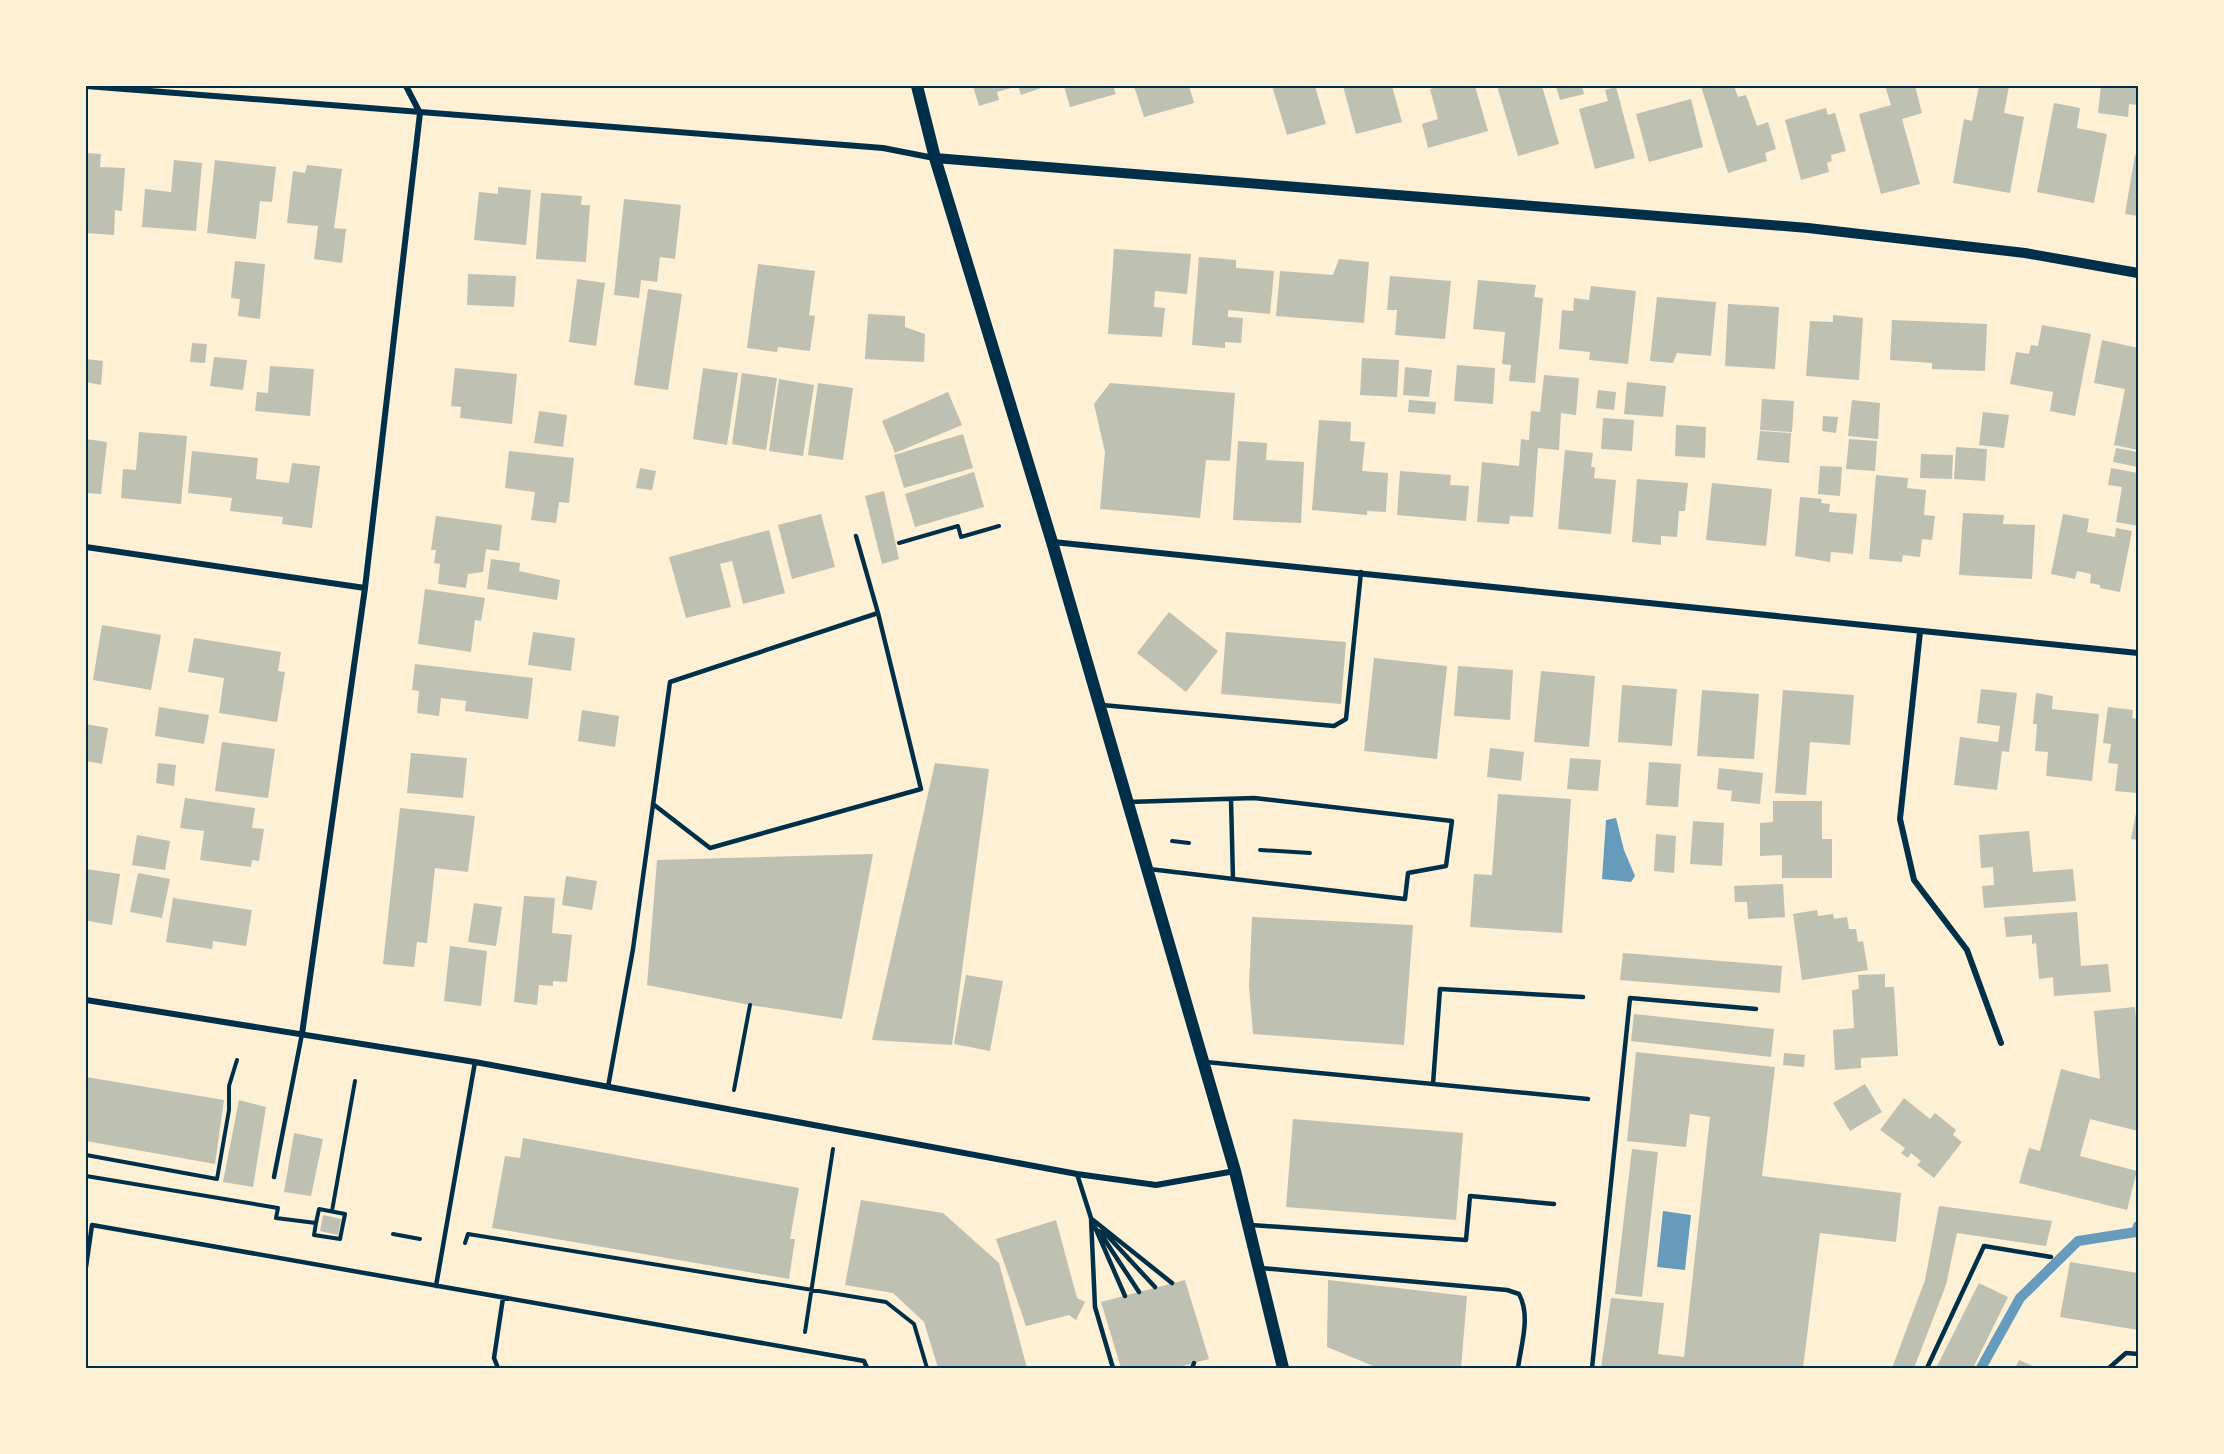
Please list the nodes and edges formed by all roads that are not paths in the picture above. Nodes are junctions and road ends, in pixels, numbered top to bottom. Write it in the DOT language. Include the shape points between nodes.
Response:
graph roads {
  1 [pos="86,86"];
  2 [pos="406,86"];
  3 [pos="917,86"];
  4 [pos="420,112"];
  5 [pos="935,158"];
  6 [pos="2139,273"];
  7 [pos="856,536"];
  8 [pos="1052,542"];
  9 [pos="86,547"];
  10 [pos="1361,571"];
  11 [pos="365,588"];
  12 [pos="878,613"];
  13 [pos="1920,632"];
  14 [pos="2139,653"];
  15 [pos="1100,704"];
  16 [pos="1231,799"];
  17 [pos="1128,802"];
  18 [pos="653,804"];
  19 [pos="1148,869"];
  20 [pos="1233,879"];
  21 [pos="1583,997"];
  22 [pos="86,1000"];
  23 [pos="1756,1009"];
  24 [pos="302,1034"];
  25 [pos="2001,1042"];
  26 [pos="475,1062"];
  27 [pos="1204,1062"];
  28 [pos="1433,1084"];
  29 [pos="608,1086"];
  30 [pos="1588,1099"];
  31 [pos="1235,1171"];
  32 [pos="1077,1174"];
  33 [pos="274,1177"];
  34 [pos="1554,1204"];
  35 [pos="1091,1218"];
  36 [pos="1248,1225"];
  37 [pos="2051,1257"];
  38 [pos="86,1267"];
  39 [pos="1258,1268"];
  40 [pos="1172,1283"];
  41 [pos="436,1286"];
  42 [pos="1155,1287"];
  43 [pos="1139,1292"];
  44 [pos="1125,1296"];
  45 [pos="503,1298"];
  46 [pos="2139,1354"];
  47 [pos="498,1368"];
  48 [pos="867,1368"];
  49 [pos="1113,1368"];
  50 [pos="1283,1368"];
  51 [pos="1518,1368"];
  52 [pos="1592,1368"];
  53 [pos="1927,1368"];
  54 [pos="2109,1368"];
  1 -- 4 [label="street"];
  2 -- 4 [label="street"];
  3 -- 5 [label="main road"];
  4 -- 5 [label="street" via="883,148"];
  4 -- 11 [label="street"];
  5 -- 6 [label="street" via="1808,228 2025,253"];
  5 -- 8 [label="main road"];
  7 -- 12 [label="lane"];
  8 -- 10 [label="street"];
  8 -- 15 [label="main road"];
  9 -- 11 [label="street"];
  10 -- 13 [label="street"];
  10 -- 15 [label="lane" via="1346,719 1334,726"];
  11 -- 24 [label="street"];
  12 -- 18 [label="lane" via="670,682"];
  12 -- 18 [label="lane" via="921,789 710,848"];
  13 -- 14 [label="street"];
  13 -- 25 [label="street" via="1900,819 1914,880 1967,950"];
  15 -- 17 [label="main road"];
  16 -- 17 [label="lane"];
  16 -- 20 [label="lane"];
  16 -- 20 [label="lane" via="1254,798 1452,821 1446,866 1408,873 1405,899"];
  17 -- 19 [label="main road"];
  18 -- 29 [label="lane" via="633,949"];
  19 -- 20 [label="lane"];
  19 -- 27 [label="main road"];
  21 -- 28 [label="lane" via="1440,989"];
  22 -- 24 [label="street"];
  23 -- 52 [label="lane" via="1630,998"];
  24 -- 26 [label="street"];
  24 -- 33 [label="lane"];
  26 -- 29 [label="street"];
  26 -- 41 [label="lane"];
  27 -- 28 [label="lane"];
  27 -- 31 [label="main road"];
  28 -- 30 [label="lane"];
  29 -- 32 [label="street"];
  31 -- 32 [label="street" via="1156,1185"];
  31 -- 36 [label="main road"];
  32 -- 35 [label="lane"];
  34 -- 36 [label="lane" via="1470,1196 1466,1240"];
  35 -- 40 [label="lane"];
  35 -- 42 [label="lane"];
  35 -- 43 [label="lane"];
  35 -- 44 [label="lane"];
  35 -- 49 [label="lane" via="1095,1307"];
  36 -- 39 [label="main road"];
  37 -- 53 [label="lane" via="1984,1246"];
  38 -- 41 [label="lane" via="92,1225"];
  39 -- 50 [label="main road"];
  39 -- 51 [label="lane" via="1519,1294 1525,1318"];
  41 -- 45 [label="lane"];
  45 -- 47 [label="lane" via="494,1358"];
  45 -- 48 [label="lane" via="864,1361"];
  46 -- 54 [label="lane" via="2126,1353"];
}
